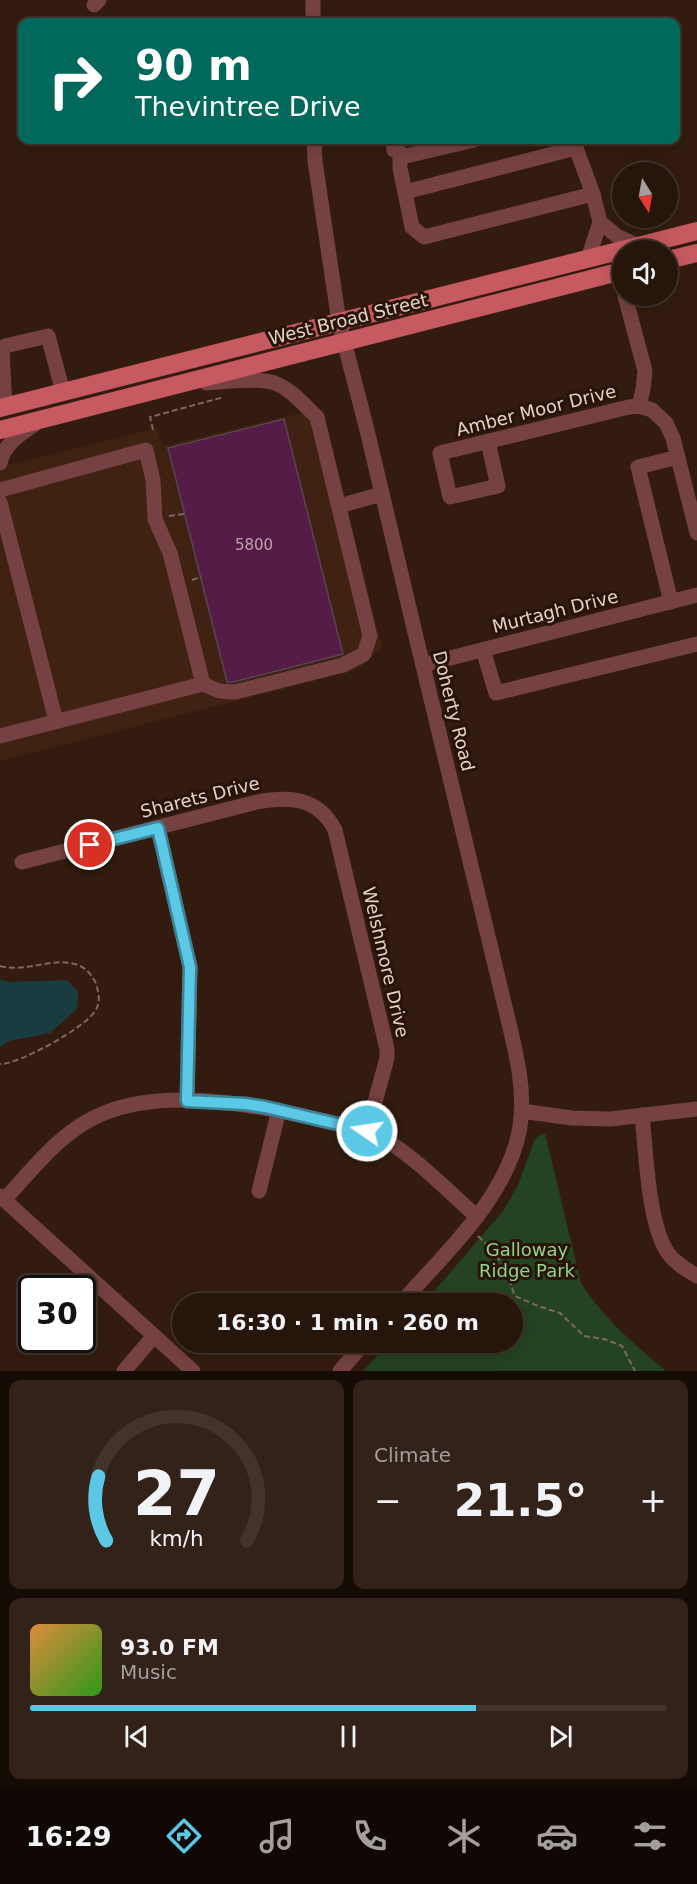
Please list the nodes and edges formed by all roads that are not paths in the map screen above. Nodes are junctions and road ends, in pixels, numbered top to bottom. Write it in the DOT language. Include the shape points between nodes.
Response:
graph roads {
  1 [pos="314,0"];
  2 [pos="314,18"];
  3 [pos="314,144"];
  4 [pos="457,144"];
  5 [pos="575,144"];
  6 [pos="396,146"];
  7 [pos="405,192"];
  8 [pos="593,195"];
  9 [pos="600,222"];
  10 [pos="697,231"];
  11 [pos="626,240"];
  12 [pos="662,240"];
  13 [pos="612,253"];
  14 [pos="697,253"];
  15 [pos="678,258"];
  16 [pos="588,259"];
  17 [pos="612,278"];
  18 [pos="629,306"];
  19 [pos="339,321"];
  20 [pos="343,343"];
  21 [pos="170,387"];
  22 [pos="63,392"];
  23 [pos="639,406"];
  24 [pos="3,407"];
  25 [pos="45,418"];
  26 [pos="0,430"];
  27 [pos="488,442"];
  28 [pos="678,457"];
  29 [pos="0,463"];
  30 [pos="0,490"];
  31 [pos="382,494"];
  32 [pos="0,502"];
  33 [pos="339,506"];
  34 [pos="697,533"];
  35 [pos="697,595"];
  36 [pos="672,602"];
  37 [pos="697,644"];
  38 [pos="483,650"];
  39 [pos="423,665"];
  40 [pos="203,684"];
  41 [pos="56,722"];
  42 [pos="0,736"];
  43 [pos="316,808"];
  44 [pos="158,828"];
  45 [pos="22,862"];
  46 [pos="187,1101"];
  47 [pos="697,1109"];
  48 [pos="279,1110"];
  49 [pos="521,1111"];
  50 [pos="642,1115"];
  51 [pos="367,1131"];
  52 [pos="259,1191"];
  53 [pos="2,1198"];
  54 [pos="472,1222"];
  55 [pos="697,1276"];
  56 [pos="410,1293"];
  57 [pos="154,1336"];
  58 [pos="356,1353"];
  59 [pos="124,1371"];
  60 [pos="193,1371"];
  61 [pos="340,1371"];
  1 -- 2 [label="street"];
  3 -- 19 [label="street, Doherty Road"];
  4 -- 6 [label="street" via="406,156"];
  5 -- 7 [label="street"];
  5 -- 8 [label="street"];
  6 -- 7 [label="street"];
  7 -- 8 [label="street" via="411,227 424,237"];
  8 -- 9 [label="street"];
  9 -- 11 [label="street"];
  9 -- 16 [label="street"];
  10 -- 12 [label="main road, West Broad Street"];
  13 -- 16 [label="main road, West Broad Street"];
  14 -- 15 [label="main road"];
  16 -- 19 [label="main road, West Broad Street"];
  17 -- 20 [label="main road, West Broad Street"];
  18 -- 23 [label="street" via="645,371"];
  19 -- 20 [label="street, Doherty Road"];
  19 -- 22 [label="main road, West Broad Street"];
  20 -- 21 [label="main road, West Broad Street"];
  20 -- 31 [label="street, Doherty Road"];
  21 -- 25 [label="main road, West Broad Street"];
  21 -- 33 [label="street" via="240,380 275,383 291,393 317,417"];
  22 -- 24 [label="main road, West Broad Street"];
  22 -- 24 [label="street" via="48,336 15,343 2,350"];
  23 -- 27 [label="street, Amber Moor Drive"];
  23 -- 28 [label="street, Amber Moor Drive" via="652,410 666,423"];
  25 -- 26 [label="main road, West Broad Street"];
  25 -- 29 [label="street" via="17,435"];
  27 -- 27 [label="street, Amber Moor Drive" via="440,453 450,497 498,486"];
  28 -- 34 [label="street, Amber Moor Drive"];
  28 -- 36 [label="street" via="638,467"];
  30 -- 40 [label="street" via="146,450 153,480 155,519 170,553"];
  31 -- 33 [label="street"];
  31 -- 39 [label="street, Doherty Road"];
  32 -- 41 [label="street"];
  33 -- 40 [label="street" via="370,636 364,654 343,665 236,692 219,691"];
  35 -- 36 [label="street, Murtagh Drive"];
  36 -- 38 [label="street, Murtagh Drive"];
  37 -- 38 [label="street" via="496,693"];
  38 -- 39 [label="street, Murtagh Drive"];
  39 -- 49 [label="street, Doherty Road" via="518,1065"];
  40 -- 41 [label="street"];
  41 -- 42 [label="street"];
  43 -- 44 [label="street, Sharets Drive" via="299,800 273,799"];
  43 -- 51 [label="street, Welshmore Drive" via="335,830 387,1049"];
  44 -- 45 [label="street, Sharets Drive"];
  44 -- 46 [label="street" via="190,967"];
  46 -- 48 [label="street"];
  46 -- 53 [label="street" via="132,1105 102,1114 50,1149"];
  47 -- 50 [label="street"];
  48 -- 51 [label="street"];
  48 -- 52 [label="street"];
  49 -- 50 [label="street" via="572,1118"];
  49 -- 54 [label="street, Doherty Road" via="520,1128 507,1168 490,1200"];
  50 -- 55 [label="street" via="653,1216 659,1235 668,1253"];
  51 -- 54 [label="street" via="396,1147"];
  53 -- 57 [label="street"];
  54 -- 56 [label="street, Doherty Road"];
  57 -- 59 [label="street"];
  57 -- 60 [label="street"];
  58 -- 61 [label="street"];
}
